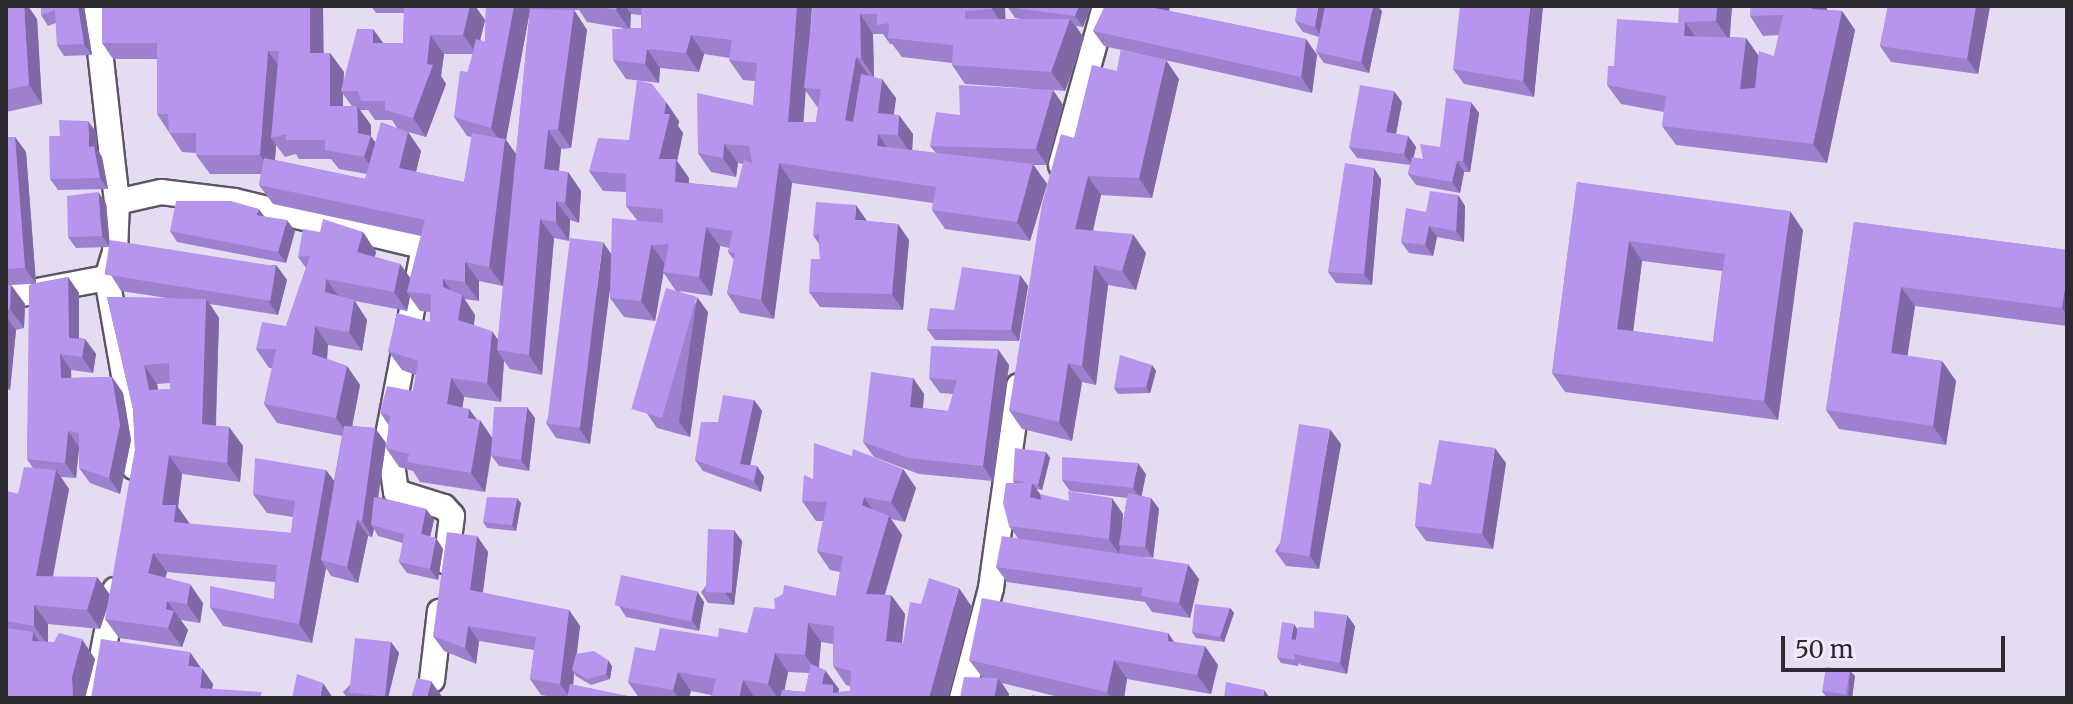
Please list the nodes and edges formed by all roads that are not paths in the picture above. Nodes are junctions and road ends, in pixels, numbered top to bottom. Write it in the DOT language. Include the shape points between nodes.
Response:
graph roads {
  1 [pos="95,6"];
  2 [pos="1105,6"];
  3 [pos="1055,185"];
  4 [pos="117,202"];
  5 [pos="107,278"];
  6 [pos="6,297"];
  7 [pos="1024,357"];
  8 [pos="131,498"];
  9 [pos="119,572"];
  10 [pos="432,680"];
  11 [pos="94,698"];
  12 [pos="962,698"];
  1 -- 4 [label="street"];
  2 -- 3 [label="street"];
  4 -- 5 [label="street" via="115,252"];
  4 -- 10 [label="street" via="161,192 234,201 417,245 423,252 388,435 396,492 444,507 452,516"];
  5 -- 6 [label="street"];
  5 -- 8 [label="street" via="136,444"];
  7 -- 12 [label="street" via="991,588"];
  9 -- 11 [label="street"];
}
